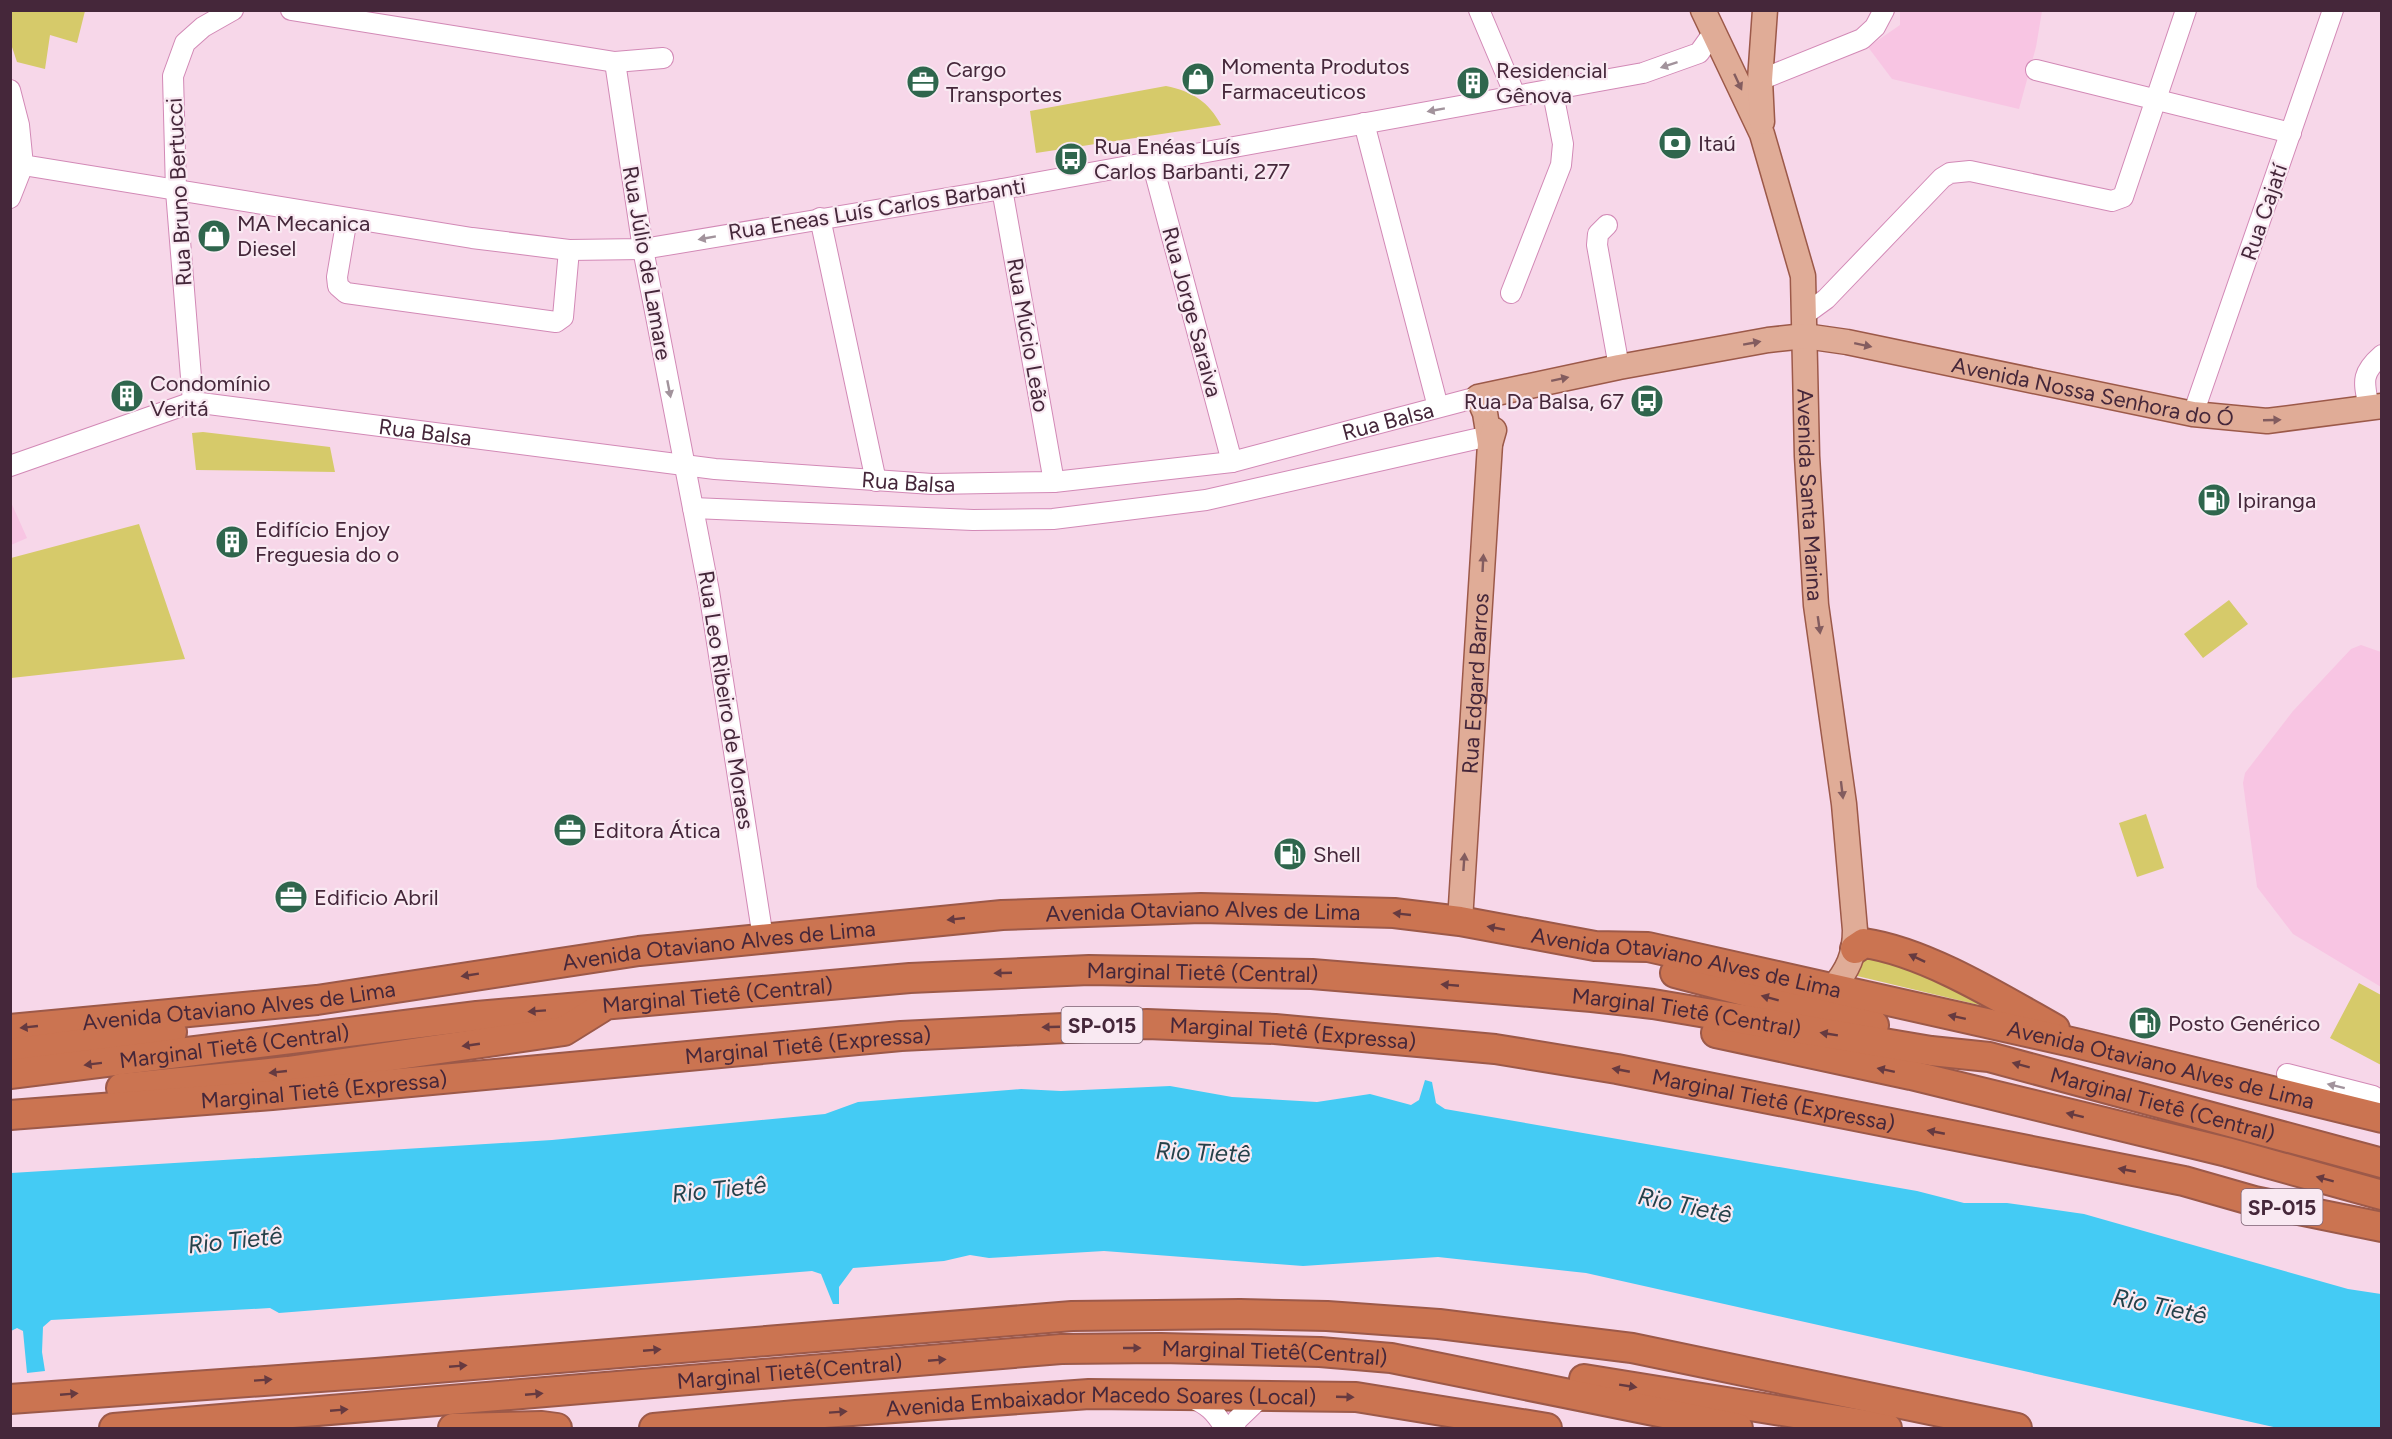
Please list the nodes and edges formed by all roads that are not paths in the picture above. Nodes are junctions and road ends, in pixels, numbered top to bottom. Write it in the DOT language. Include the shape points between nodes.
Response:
graph roads {
  1 [pos="233,10"];
  2 [pos="291,10"];
  3 [pos="1479,10"];
  4 [pos="1703,10"];
  5 [pos="1765,10"];
  6 [pos="1884,10"];
  7 [pos="2186,10"];
  8 [pos="2333,10"];
  9 [pos="1714,32"];
  10 [pos="663,58"];
  11 [pos="615,62"];
  12 [pos="2036,70"];
  13 [pos="1760,80"];
  14 [pos="1552,88"];
  15 [pos="10,90"];
  16 [pos="1515,95"];
  17 [pos="2157,100"];
  18 [pos="1364,123"];
  19 [pos="2291,133"];
  20 [pos="1762,134"];
  21 [pos="1152,162"];
  22 [pos="17,163"];
  23 [pos="1002,189"];
  24 [pos="176,191"];
  25 [pos="10,198"];
  26 [pos="347,218"];
  27 [pos="820,218"];
  28 [pos="1607,225"];
  29 [pos="643,249"];
  30 [pos="569,250"];
  31 [pos="1511,293"];
  32 [pos="1805,326"];
  33 [pos="2382,355"];
  34 [pos="1618,367"];
  35 [pos="1503,391"];
  36 [pos="1478,397"];
  37 [pos="193,402"];
  38 [pos="1438,407"];
  39 [pos="2375,407"];
  40 [pos="2193,414"];
  41 [pos="1490,440"];
  42 [pos="1232,462"];
  43 [pos="684,464"];
  44 [pos="10,466"];
  45 [pos="876,481"];
  46 [pos="1054,482"];
  47 [pos="693,508"];
  48 [pos="1461,921"];
  49 [pos="763,938"];
  50 [pos="1595,946"];
  51 [pos="1855,949"];
  52 [pos="1508,989"];
  53 [pos="1832,989"];
  54 [pos="317,1000"];
  55 [pos="606,1006"];
  56 [pos="10,1029"];
  57 [pos="2080,1044"];
  58 [pos="10,1053"];
  59 [pos="1989,1057"];
  60 [pos="10,1074"];
  61 [pos="2287,1074"];
  62 [pos="2382,1103"];
  63 [pos="14,1115"];
  64 [pos="2382,1118"];
  65 [pos="2382,1163"];
  66 [pos="2184,1181"];
  67 [pos="2382,1195"];
  68 [pos="2382,1211"];
  69 [pos="2382,1227"];
  70 [pos="1467,1374"];
  71 [pos="1181,1394"];
  72 [pos="1264,1394"];
  73 [pos="10,1399"];
  74 [pos="208,1421"];
  75 [pos="797,1422"];
  76 [pos="114,1428"];
  77 [pos="238,1428"];
  78 [pos="453,1428"];
  79 [pos="557,1428"];
  80 [pos="654,1428"];
  81 [pos="1225,1428"];
  82 [pos="1234,1428"];
  83 [pos="1547,1428"];
  84 [pos="1738,1428"];
  85 [pos="1887,1428"];
  86 [pos="2017,1428"];
  1 -- 24 [label="street, Rua Bruno Bertucci" via="203,27 185,43 178,58 173,76"];
  2 -- 11 [label="street"];
  3 -- 16 [label="street"];
  4 -- 9 [label="main road, Avenida Santa Marina"];
  5 -- 13 [label="main road"];
  6 -- 13 [label="street" via="1875,27 1862,39"];
  7 -- 17 [label="street"];
  8 -- 19 [label="street, Rua Cajatí"];
  9 -- 14 [label="street, Rua Eneas Luís Carlos Barbanti, one-way" via="1699,53 1674,63 1643,73"];
  9 -- 20 [label="main road, Avenida Santa Marina, one-way"];
  10 -- 11 [label="street"];
  11 -- 29 [label="street, Rua Júlio de Lamare"];
  12 -- 17 [label="street"];
  13 -- 20 [label="main road"];
  14 -- 16 [label="street, Rua Eneas Luís Carlos Barbanti"];
  14 -- 31 [label="street" via="1563,144 1561,165"];
  15 -- 22 [label="street" via="19,125"];
  16 -- 18 [label="street, Rua Eneas Luís Carlos Barbanti, one-way"];
  17 -- 19 [label="street"];
  17 -- 32 [label="street" via="2128,191 2119,200 1970,171 1950,173 1826,299"];
  18 -- 21 [label="street, Rua Eneas Luís Carlos Barbanti"];
  18 -- 38 [label="street"];
  19 -- 40 [label="street, Rua Cajatí"];
  20 -- 32 [label="main road, Avenida Santa Marina" via="1803,276"];
  21 -- 23 [label="street, Rua Eneas Luís Carlos Barbanti"];
  21 -- 42 [label="street, Rua Jorge Saraiva"];
  22 -- 24 [label="street, Rua Eneas Luís Carlos Barbanti"];
  22 -- 25 [label="street"];
  23 -- 27 [label="street, Rua Eneas Luís Carlos Barbanti"];
  23 -- 46 [label="street, Rua Múcio Leão"];
  24 -- 26 [label="street, Rua Eneas Luís Carlos Barbanti"];
  24 -- 37 [label="street, Rua Bruno Bertucci"];
  26 -- 30 [label="street, Rua Eneas Luís Carlos Barbanti"];
  26 -- 30 [label="street" via="337,277 338,286 346,293 556,322 563,317"];
  27 -- 29 [label="street, Rua Eneas Luís Carlos Barbanti, one-way"];
  27 -- 45 [label="street"];
  28 -- 34 [label="street" via="1598,234 1597,245"];
  29 -- 30 [label="street, Rua Eneas Luís Carlos Barbanti"];
  29 -- 43 [label="street, Rua Júlio de Lamare, one-way"];
  34 -- 32 [label="main road, Rua Balsa, one-way"];
  32 -- 40 [label="main road, Avenida Nossa Senhora do Ó, one-way" via="1847,342"];
  32 -- 51 [label="main road, Avenida Santa Marina, one-way" via="1807,456 1816,605 1844,804"];
  33 -- 39 [label="street" via="2371,364 2364,378"];
  35 -- 34 [label="main road, Rua Balsa, one-way"];
  35 -- 36 [label="main road, Rua Balsa"];
  35 -- 41 [label="main road, Rua Edgard Barros"];
  36 -- 38 [label="street, Rua Balsa"];
  36 -- 41 [label="main road, Rua Edgard Barros"];
  37 -- 43 [label="street, Rua Balsa"];
  37 -- 44 [label="street, Rua Balsa"];
  38 -- 42 [label="street, Rua Balsa"];
  40 -- 39 [label="main road, Avenida Nossa Senhora do Ó, one-way" via="2267,421"];
  41 -- 47 [label="street, Rua Balsa" via="1206,500 1053,519 973,520"];
  48 -- 41 [label="main road, Rua Edgard Barros, one-way"];
  42 -- 46 [label="street, Rua Balsa"];
  43 -- 45 [label="street, Rua Balsa"];
  43 -- 47 [label="street, Rua Leo Ribeiro de Moraes"];
  45 -- 46 [label="street, Rua Balsa"];
  47 -- 49 [label="street, Rua Leo Ribeiro de Moraes" via="738,765"];
  48 -- 49 [label="highway, Avenida Otaviano Alves de Lima, one-way" via="1394,913 1201,908 1002,915"];
  50 -- 48 [label="highway, Avenida Otaviano Alves de Lima, one-way"];
  49 -- 54 [label="highway, Avenida Otaviano Alves de Lima, one-way" via="570,959"];
  50 -- 53 [label="highway, Avenida Otaviano Alves de Lima" via="1648,947"];
  59 -- 50 [label="highway, one-way" via="1642,964"];
  51 -- 53 [label="main road, Avenida Santa Marina" via="1849,967"];
  57 -- 51 [label="highway, one-way" via="1992,994 1901,951 1864,943"];
  52 -- 55 [label="highway, Marginal Tietê (Central), one-way" via="1312,974 1089,970 910,978"];
  59 -- 52 [label="highway, Marginal Tietê (Central), one-way" via="1931,1051 1653,1004"];
  67 -- 52 [label="highway, one-way" via="2227,1152 1911,1075"];
  57 -- 53 [label="highway, Avenida Otaviano Alves de Lima, one-way"];
  54 -- 56 [label="highway, Avenida Otaviano Alves de Lima, one-way"];
  54 -- 58 [label="highway" via="256,1021"];
  55 -- 60 [label="highway, Marginal Tietê (Central), one-way" via="477,1016"];
  55 -- 63 [label="highway, one-way" via="564,1031 288,1071 55,1094"];
  57 -- 64 [label="highway, Avenida Otaviano Alves de Lima"];
  65 -- 59 [label="highway, Marginal Tietê (Central), one-way"];
  62 -- 61 [label="street, one-way" via="2373,1096"];
  66 -- 63 [label="highway, Marginal Tietê (Expressa) / SP-015, one-way" via="1617,1069 1495,1049 1275,1029 1147,1024 901,1035 272,1095"];
  66 -- 68 [label="highway, SP-015" via="2281,1192"];
  66 -- 69 [label="highway, Marginal Tietê (Expressa) / SP-015" via="2254,1201"];
  74 -- 70 [label="highway, Marginal Tietê(Central), one-way" via="1061,1349 1320,1352 1391,1358"];
  70 -- 84 [label="highway"];
  70 -- 85 [label="highway, one-way" via="1506,1367"];
  71 -- 72 [label="highway, Avenida Embaixador Macedo Soares (Local)"];
  75 -- 71 [label="highway, Avenida Embaixador Macedo Soares (Local), one-way" via="1089,1394"];
  71 -- 81 [label="street" via="1203,1402"];
  72 -- 82 [label="street" via="1237,1420"];
  72 -- 83 [label="highway, Avenida Embaixador Macedo Soares (Local), one-way" via="1356,1397"];
  73 -- 86 [label="highway, one-way" via="1072,1316 1240,1314 1439,1324 1632,1348"];
  74 -- 76 [label="highway, Marginal Tietê(Central)"];
  74 -- 77 [label="highway"];
  75 -- 80 [label="highway, Avenida Embaixador Macedo Soares (Local)"];
  78 -- 79 [label="highway"];
}
